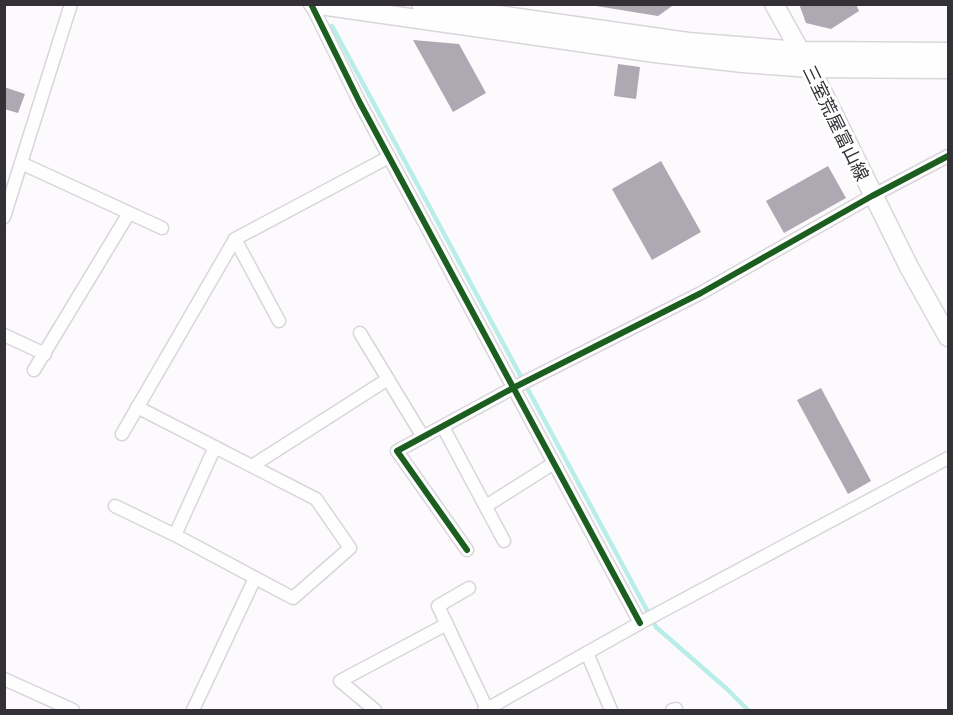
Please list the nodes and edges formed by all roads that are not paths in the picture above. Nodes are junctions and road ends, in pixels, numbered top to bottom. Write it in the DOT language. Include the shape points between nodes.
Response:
graph roads {
  1 [pos="71,4"];
  2 [pos="312,4"];
  3 [pos="421,4"];
  4 [pos="774,4"];
  5 [pos="800,51"];
  6 [pos="948,52"];
  7 [pos="810,68"];
  8 [pos="948,69"];
  9 [pos="948,156"];
  10 [pos="389,157"];
  11 [pos="21,163"];
  12 [pos="8,192"];
  13 [pos="872,196"];
  14 [pos="129,213"];
  15 [pos="4,217"];
  16 [pos="162,228"];
  17 [pos="235,239"];
  18 [pos="279,321"];
  19 [pos="360,333"];
  20 [pos="4,335"];
  21 [pos="948,337"];
  22 [pos="45,354"];
  23 [pos="34,370"];
  24 [pos="388,379"];
  25 [pos="513,388"];
  26 [pos="137,407"];
  27 [pos="443,427"];
  28 [pos="122,434"];
  29 [pos="423,437"];
  30 [pos="215,447"];
  31 [pos="948,458"];
  32 [pos="554,463"];
  33 [pos="252,466"];
  34 [pos="116,506"];
  35 [pos="486,506"];
  36 [pos="176,535"];
  37 [pos="504,541"];
  38 [pos="467,550"];
  39 [pos="255,578"];
  40 [pos="469,588"];
  41 [pos="640,623"];
  42 [pos="447,624"];
  43 [pos="587,653"];
  44 [pos="4,679"];
  45 [pos="486,710"];
  46 [pos="73,711"];
  47 [pos="192,711"];
  48 [pos="375,711"];
  49 [pos="611,711"];
  1 -- 11 [label="street"];
  2 -- 7 [label="street" via="655,53"];
  2 -- 10 [label="street"];
  3 -- 5 [label="street" via="688,42"];
  4 -- 5 [label="street, 三室荒屋富山線"];
  5 -- 6 [label="street"];
  5 -- 7 [label="street, 三室荒屋富山線"];
  7 -- 8 [label="street"];
  7 -- 13 [label="street, 三室荒屋富山線"];
  9 -- 13 [label="street"];
  10 -- 17 [label="street"];
  10 -- 25 [label="street"];
  11 -- 12 [label="street"];
  11 -- 14 [label="street"];
  12 -- 15 [label="street"];
  13 -- 21 [label="street, 三室荒屋富山線"];
  13 -- 25 [label="street" via="701,293"];
  14 -- 16 [label="street"];
  14 -- 22 [label="street"];
  17 -- 18 [label="street"];
  17 -- 26 [label="street"];
  19 -- 24 [label="street"];
  20 -- 22 [label="street"];
  22 -- 23 [label="street"];
  24 -- 29 [label="street"];
  24 -- 33 [label="street"];
  25 -- 27 [label="street"];
  25 -- 32 [label="street"];
  26 -- 28 [label="street"];
  26 -- 30 [label="street"];
  27 -- 29 [label="street"];
  27 -- 35 [label="street"];
  29 -- 38 [label="street" via="397,451"];
  30 -- 33 [label="street"];
  30 -- 36 [label="street"];
  31 -- 41 [label="street"];
  32 -- 35 [label="street"];
  32 -- 41 [label="street"];
  33 -- 39 [label="street" via="316,499 350,548 293,598"];
  34 -- 36 [label="street"];
  35 -- 37 [label="street"];
  36 -- 39 [label="street"];
  39 -- 47 [label="street"];
  40 -- 42 [label="street" via="438,606"];
  41 -- 43 [label="street"];
  42 -- 45 [label="street"];
  42 -- 48 [label="street" via="339,681"];
  43 -- 45 [label="street"];
  43 -- 49 [label="street"];
  44 -- 46 [label="street"];
}
